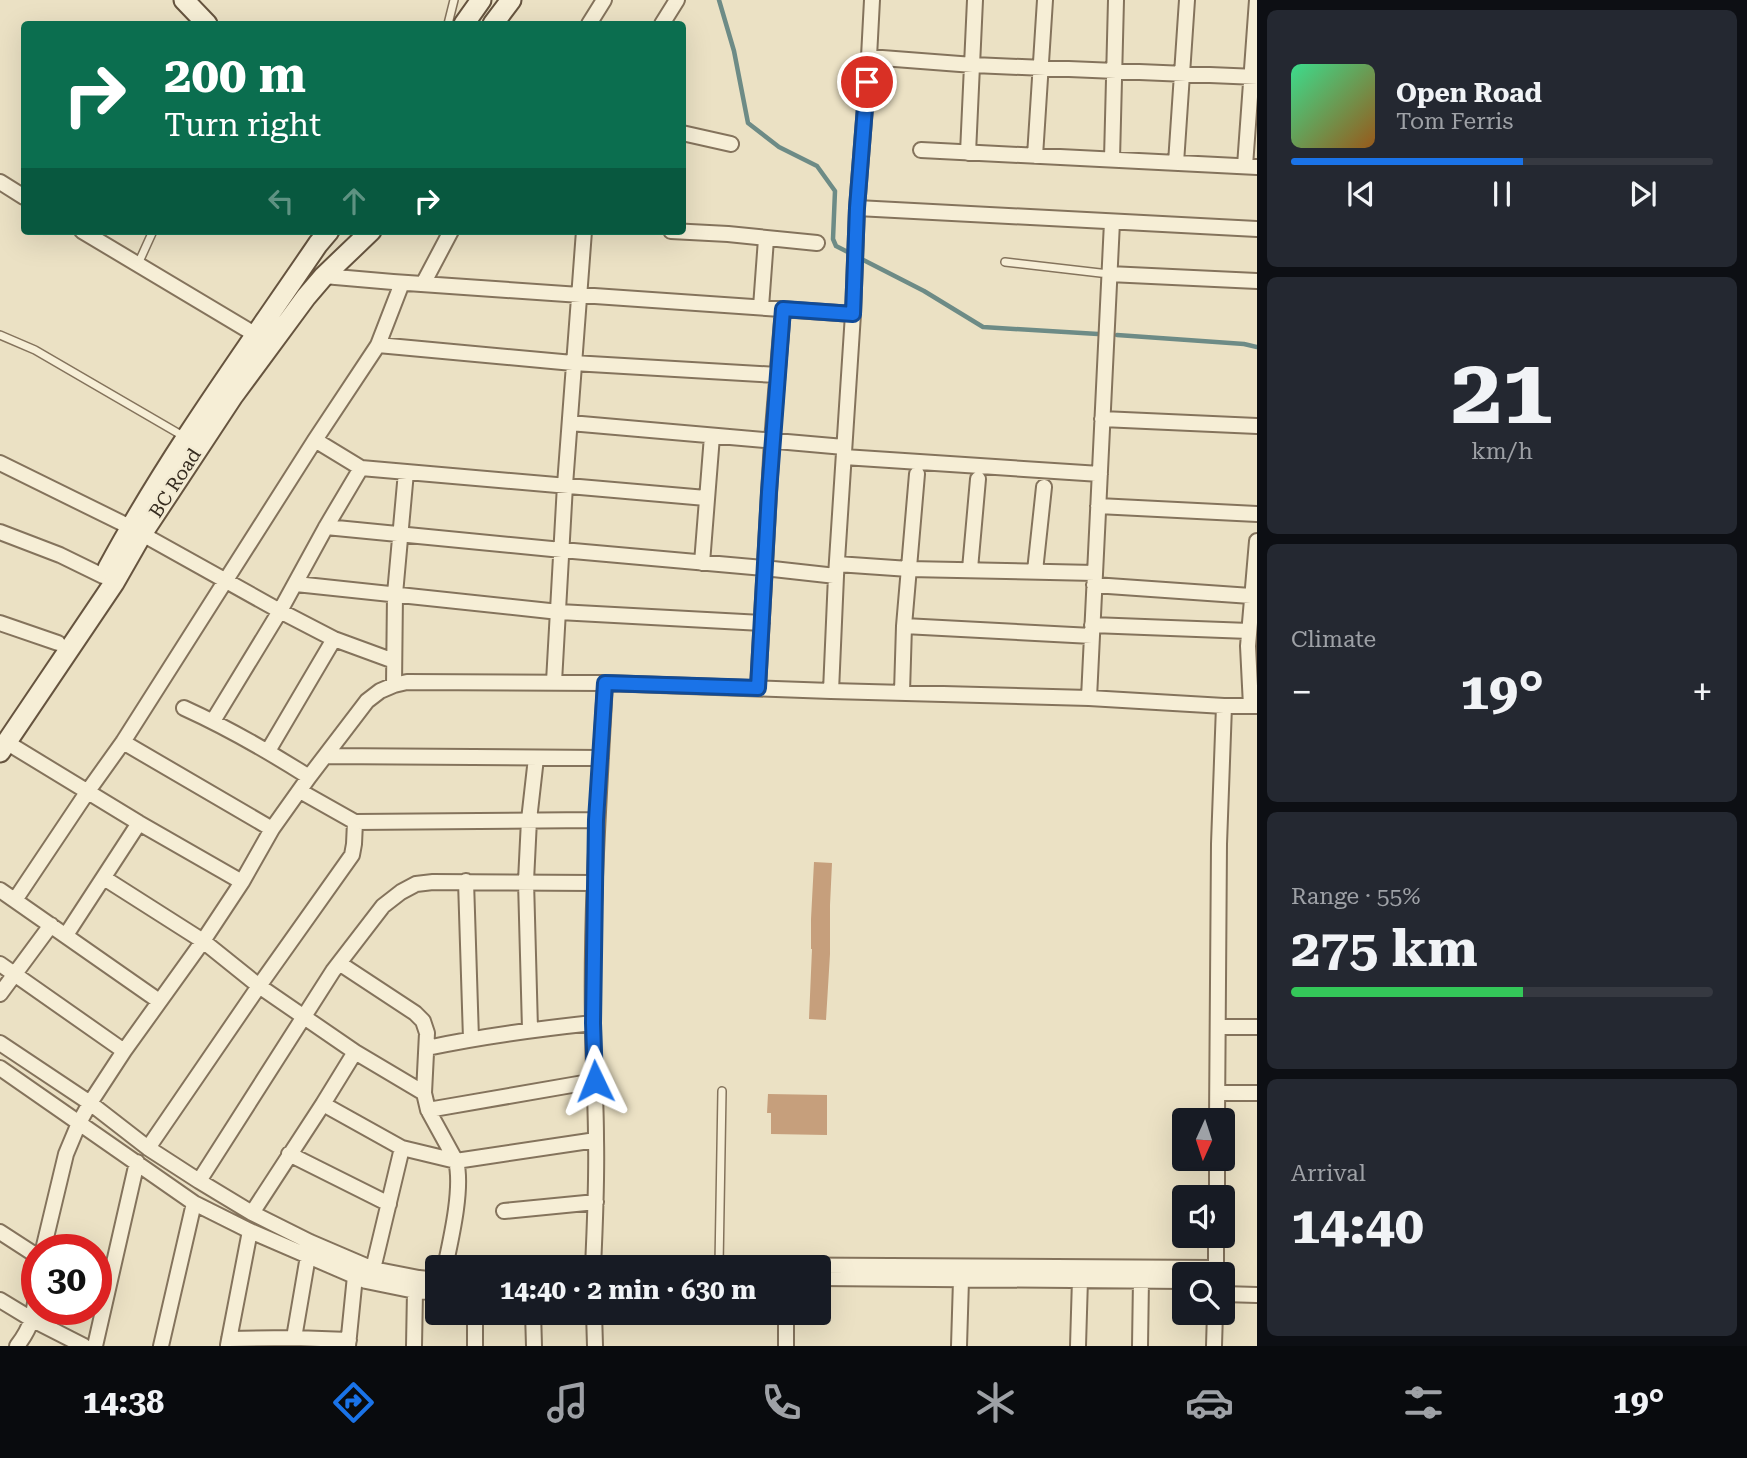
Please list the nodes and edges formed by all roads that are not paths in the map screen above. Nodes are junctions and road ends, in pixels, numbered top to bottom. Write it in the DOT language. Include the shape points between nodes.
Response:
graph roads {
  1 [pos="184,0"];
  2 [pos="454,0"];
  3 [pos="481,0"];
  4 [pos="511,0"];
  5 [pos="604,0"];
  6 [pos="677,0"];
  7 [pos="872,0"];
  8 [pos="975,0"];
  9 [pos="1045,0"];
  10 [pos="1116,0"];
  11 [pos="1187,0"];
  12 [pos="1257,0"];
  13 [pos="204,21"];
  14 [pos="449,21"];
  15 [pos="466,21"];
  16 [pos="495,21"];
  17 [pos="591,21"];
  18 [pos="664,21"];
  19 [pos="869,57"];
  20 [pos="973,65"];
  21 [pos="1042,67"];
  22 [pos="1114,71"];
  23 [pos="1183,74"];
  24 [pos="1254,77"];
  25 [pos="686,134"];
  26 [pos="731,144"];
  27 [pos="921,150"];
  28 [pos="968,153"];
  29 [pos="1035,156"];
  30 [pos="1112,159"];
  31 [pos="1176,163"];
  32 [pos="1251,167"];
  33 [pos="0,182"];
  34 [pos="21,192"];
  35 [pos="857,208"];
  36 [pos="1112,222"];
  37 [pos="1257,229"];
  38 [pos="686,232"];
  39 [pos="89,235"];
  40 [pos="151,235"];
  41 [pos="325,235"];
  42 [pos="367,235"];
  43 [pos="449,235"];
  44 [pos="584,235"];
  45 [pos="766,239"];
  46 [pos="817,243"];
  47 [pos="1005,262"];
  48 [pos="138,264"];
  49 [pos="1110,274"];
  50 [pos="324,276"];
  51 [pos="1257,281"];
  52 [pos="402,283"];
  53 [pos="423,284"];
  54 [pos="579,295"];
  55 [pos="761,307"];
  56 [pos="783,309"];
  57 [pos="853,314"];
  58 [pos="0,335"];
  59 [pos="256,335"];
  60 [pos="378,345"];
  61 [pos="573,363"];
  62 [pos="777,375"];
  63 [pos="1102,419"];
  64 [pos="570,423"];
  65 [pos="1257,426"];
  66 [pos="712,436"];
  67 [pos="187,438"];
  68 [pos="315,440"];
  69 [pos="772,442"];
  70 [pos="844,452"];
  71 [pos="0,463"];
  72 [pos="361,468"];
  73 [pos="406,472"];
  74 [pos="917,474"];
  75 [pos="1100,474"];
  76 [pos="978,479"];
  77 [pos="565,485"];
  78 [pos="1044,487"];
  79 [pos="706,498"];
  80 [pos="1098,506"];
  81 [pos="1257,513"];
  82 [pos="326,527"];
  83 [pos="136,530"];
  84 [pos="0,532"];
  85 [pos="401,534"];
  86 [pos="1257,541"];
  87 [pos="562,550"];
  88 [pos="702,563"];
  89 [pos="1256,563"];
  90 [pos="764,568"];
  91 [pos="909,569"];
  92 [pos="970,569"];
  93 [pos="837,570"];
  94 [pos="1035,571"];
  95 [pos="103,576"];
  96 [pos="1094,579"];
  97 [pos="225,582"];
  98 [pos="296,584"];
  99 [pos="395,594"];
  100 [pos="1251,596"];
  101 [pos="280,611"];
  102 [pos="559,612"];
  103 [pos="0,623"];
  104 [pos="762,623"];
  105 [pos="904,626"];
  106 [pos="1092,630"];
  107 [pos="1249,631"];
  108 [pos="334,639"];
  109 [pos="58,643"];
  110 [pos="1253,646"];
  111 [pos="394,661"];
  112 [pos="554,682"];
  113 [pos="605,683"];
  114 [pos="394,685"];
  115 [pos="758,688"];
  116 [pos="831,691"];
  117 [pos="902,692"];
  118 [pos="1088,698"];
  119 [pos="1224,706"];
  120 [pos="1254,706"];
  121 [pos="184,708"];
  122 [pos="213,721"];
  123 [pos="2,741"];
  124 [pos="124,741"];
  125 [pos="268,751"];
  126 [pos="325,756"];
  127 [pos="536,758"];
  128 [pos="601,758"];
  129 [pos="309,777"];
  130 [pos="88,791"];
  131 [pos="300,791"];
  132 [pos="529,820"];
  133 [pos="596,820"];
  134 [pos="139,822"];
  135 [pos="355,822"];
  136 [pos="272,830"];
  137 [pos="104,878"];
  138 [pos="466,881"];
  139 [pos="526,881"];
  140 [pos="242,882"];
  141 [pos="595,883"];
  142 [pos="0,890"];
  143 [pos="15,900"];
  144 [pos="51,925"];
  145 [pos="66,936"];
  146 [pos="202,941"];
  147 [pos="339,963"];
  148 [pos="0,964"];
  149 [pos="15,975"];
  150 [pos="259,986"];
  151 [pos="0,994"];
  152 [pos="159,1002"];
  153 [pos="304,1018"];
  154 [pos="593,1023"];
  155 [pos="1219,1027"];
  156 [pos="1257,1027"];
  157 [pos="530,1030"];
  158 [pos="471,1039"];
  159 [pos="0,1043"];
  160 [pos="427,1048"];
  161 [pos="124,1051"];
  162 [pos="355,1052"];
  163 [pos="0,1068"];
  164 [pos="595,1081"];
  165 [pos="722,1091"];
  166 [pos="424,1093"];
  167 [pos="1218,1093"];
  168 [pos="1257,1093"];
  169 [pos="90,1103"];
  170 [pos="323,1104"];
  171 [pos="1217,1108"];
  172 [pos="428,1110"];
  173 [pos="79,1124"];
  174 [pos="596,1140"];
  175 [pos="148,1148"];
  176 [pos="402,1148"];
  177 [pos="289,1154"];
  178 [pos="456,1161"];
  179 [pos="136,1162"];
  180 [pos="199,1181"];
  181 [pos="596,1202"];
  182 [pos="194,1203"];
  183 [pos="389,1204"];
  184 [pos="504,1211"];
  185 [pos="252,1213"];
  186 [pos="250,1231"];
  187 [pos="0,1232"];
  188 [pos="47,1234"];
  189 [pos="21,1246"];
  190 [pos="447,1255"];
  191 [pos="594,1255"];
  192 [pos="719,1255"];
  193 [pos="308,1256"];
  194 [pos="831,1266"];
  195 [pos="373,1269"];
  196 [pos="1172,1270"];
  197 [pos="355,1276"];
  198 [pos="831,1278"];
  199 [pos="425,1279"];
  200 [pos="1080,1279"];
  201 [pos="1141,1279"];
  202 [pos="961,1280"];
  203 [pos="1172,1280"];
  204 [pos="415,1291"];
  205 [pos="425,1291"];
  206 [pos="1235,1294"];
  207 [pos="1257,1295"];
  208 [pos="0,1300"];
  209 [pos="21,1313"];
  210 [pos="31,1325"];
  211 [pos="43,1325"];
  212 [pos="475,1325"];
  213 [pos="534,1325"];
  214 [pos="594,1325"];
  215 [pos="786,1325"];
  216 [pos="1215,1325"];
  217 [pos="294,1338"];
  218 [pos="228,1342"];
  219 [pos="349,1343"];
  220 [pos="17,1346"];
  221 [pos="84,1346"];
  222 [pos="95,1346"];
  223 [pos="161,1346"];
  224 [pos="414,1346"];
  225 [pos="475,1346"];
  226 [pos="534,1346"];
  227 [pos="595,1346"];
  228 [pos="786,1346"];
  229 [pos="959,1346"];
  230 [pos="1078,1346"];
  231 [pos="1140,1346"];
  232 [pos="1214,1346"];
  1 -- 13 [label="street"];
  2 -- 14 [label="lane"];
  3 -- 15 [label="street"];
  4 -- 16 [label="street"];
  5 -- 17 [label="street"];
  6 -- 18 [label="street"];
  7 -- 19 [label="street"];
  8 -- 20 [label="street"];
  9 -- 21 [label="street"];
  10 -- 22 [label="street"];
  11 -- 23 [label="street"];
  12 -- 24 [label="street"];
  19 -- 20 [label="street"];
  19 -- 35 [label="street"];
  20 -- 21 [label="street"];
  20 -- 28 [label="street"];
  21 -- 22 [label="street"];
  21 -- 29 [label="street"];
  22 -- 23 [label="street"];
  22 -- 30 [label="street"];
  23 -- 24 [label="street"];
  23 -- 31 [label="street"];
  24 -- 32 [label="street"];
  25 -- 26 [label="street"];
  27 -- 28 [label="street"];
  28 -- 29 [label="street"];
  29 -- 30 [label="street"];
  30 -- 31 [label="street"];
  31 -- 32 [label="street"];
  33 -- 34 [label="street"];
  35 -- 36 [label="street"];
  35 -- 57 [label="street"];
  36 -- 37 [label="street"];
  36 -- 49 [label="street"];
  38 -- 45 [label="street"];
  39 -- 48 [label="street"];
  40 -- 48 [label="lane"];
  41 -- 59 [label="street"];
  42 -- 50 [label="street, BC Road"];
  43 -- 53 [label="street"];
  44 -- 54 [label="street"];
  45 -- 46 [label="street"];
  45 -- 55 [label="street"];
  47 -- 49 [label="lane"];
  48 -- 59 [label="street"];
  49 -- 51 [label="street"];
  49 -- 63 [label="street"];
  50 -- 52 [label="street"];
  50 -- 83 [label="street, BC Road"];
  52 -- 53 [label="street"];
  52 -- 60 [label="street"];
  53 -- 54 [label="street"];
  54 -- 55 [label="street"];
  54 -- 61 [label="street"];
  55 -- 56 [label="street"];
  56 -- 57 [label="street"];
  56 -- 62 [label="street"];
  57 -- 70 [label="street"];
  58 -- 67 [label="lane"];
  59 -- 67 [label="street"];
  60 -- 61 [label="street"];
  60 -- 68 [label="street"];
  61 -- 62 [label="street"];
  61 -- 64 [label="street"];
  62 -- 69 [label="street"];
  63 -- 65 [label="street"];
  63 -- 75 [label="street"];
  64 -- 66 [label="street"];
  64 -- 77 [label="street"];
  66 -- 69 [label="street"];
  66 -- 79 [label="street"];
  67 -- 83 [label="street"];
  68 -- 72 [label="street"];
  68 -- 97 [label="street"];
  69 -- 70 [label="street"];
  69 -- 90 [label="street"];
  70 -- 75 [label="street"];
  70 -- 93 [label="street"];
  71 -- 83 [label="street"];
  72 -- 73 [label="street"];
  72 -- 82 [label="street"];
  73 -- 77 [label="street"];
  73 -- 85 [label="street"];
  74 -- 91 [label="street"];
  75 -- 80 [label="street"];
  76 -- 92 [label="street"];
  77 -- 79 [label="street"];
  77 -- 87 [label="street"];
  78 -- 94 [label="street"];
  79 -- 88 [label="street"];
  80 -- 81 [label="street"];
  80 -- 96 [label="street"];
  82 -- 85 [label="street"];
  82 -- 98 [label="street"];
  83 -- 95 [label="street"];
  83 -- 97 [label="street"];
  83 -- 123 [label="street, BC Road" via="114,583"];
  84 -- 95 [label="street"];
  85 -- 87 [label="street"];
  85 -- 99 [label="street"];
  86 -- 89 [label="street"];
  87 -- 88 [label="street"];
  87 -- 102 [label="street"];
  88 -- 90 [label="street"];
  89 -- 100 [label="street"];
  90 -- 93 [label="street"];
  90 -- 104 [label="street"];
  91 -- 92 [label="street"];
  91 -- 93 [label="street"];
  91 -- 105 [label="street"];
  92 -- 94 [label="street"];
  93 -- 116 [label="street"];
  94 -- 96 [label="street"];
  95 -- 109 [label="street"];
  96 -- 100 [label="street"];
  96 -- 106 [label="street"];
  97 -- 101 [label="street"];
  97 -- 124 [label="street"];
  98 -- 99 [label="street"];
  98 -- 101 [label="street"];
  99 -- 102 [label="street"];
  99 -- 111 [label="street"];
  100 -- 107 [label="street"];
  101 -- 108 [label="street"];
  101 -- 122 [label="street"];
  102 -- 104 [label="street"];
  102 -- 112 [label="street"];
  103 -- 109 [label="street"];
  104 -- 115 [label="street"];
  105 -- 106 [label="street"];
  105 -- 117 [label="street"];
  106 -- 107 [label="street"];
  106 -- 118 [label="street"];
  107 -- 110 [label="street"];
  108 -- 111 [label="street"];
  108 -- 125 [label="street"];
  109 -- 123 [label="street"];
  110 -- 120 [label="street"];
  111 -- 114 [label="street"];
  112 -- 113 [label="street"];
  112 -- 114 [label="street"];
  113 -- 115 [label="street"];
  113 -- 128 [label="street"];
  114 -- 126 [label="street" via="367,701"];
  115 -- 116 [label="street"];
  116 -- 117 [label="street"];
  117 -- 118 [label="street"];
  118 -- 119 [label="street"];
  119 -- 120 [label="street"];
  119 -- 155 [label="street"];
  121 -- 122 [label="street"];
  122 -- 125 [label="street"];
  123 -- 130 [label="street"];
  124 -- 130 [label="street"];
  124 -- 136 [label="street"];
  125 -- 129 [label="street"];
  126 -- 127 [label="street"];
  126 -- 129 [label="street"];
  127 -- 128 [label="street"];
  127 -- 132 [label="street"];
  128 -- 133 [label="street"];
  129 -- 131 [label="street"];
  130 -- 134 [label="street"];
  130 -- 143 [label="street"];
  131 -- 135 [label="street"];
  131 -- 136 [label="street"];
  132 -- 133 [label="street"];
  132 -- 135 [label="street"];
  132 -- 139 [label="street"];
  133 -- 141 [label="street"];
  134 -- 137 [label="street"];
  134 -- 140 [label="street"];
  135 -- 150 [label="street" via="352,855"];
  136 -- 140 [label="street"];
  137 -- 145 [label="street"];
  137 -- 146 [label="street"];
  138 -- 139 [label="street"];
  138 -- 147 [label="street" via="415,884 401,892 383,906"];
  138 -- 158 [label="street"];
  139 -- 141 [label="street"];
  139 -- 157 [label="street"];
  140 -- 146 [label="street"];
  141 -- 154 [label="street"];
  142 -- 143 [label="street"];
  143 -- 144 [label="street"];
  144 -- 145 [label="street"];
  144 -- 149 [label="street"];
  145 -- 152 [label="street"];
  146 -- 150 [label="street"];
  146 -- 152 [label="street"];
  147 -- 153 [label="street"];
  147 -- 160 [label="street" via="415,1013 428,1033"];
  148 -- 149 [label="street"];
  149 -- 151 [label="street"];
  149 -- 161 [label="street"];
  150 -- 153 [label="street"];
  150 -- 175 [label="street"];
  152 -- 161 [label="street"];
  153 -- 162 [label="street"];
  153 -- 180 [label="street"];
  154 -- 157 [label="street"];
  154 -- 164 [label="street"];
  155 -- 156 [label="street"];
  155 -- 167 [label="street"];
  157 -- 158 [label="street"];
  158 -- 160 [label="street"];
  159 -- 169 [label="street"];
  160 -- 166 [label="street"];
  161 -- 169 [label="street"];
  162 -- 166 [label="street"];
  162 -- 170 [label="street"];
  163 -- 173 [label="street"];
  164 -- 172 [label="street"];
  164 -- 174 [label="street"];
  165 -- 192 [label="lane"];
  166 -- 172 [label="street"];
  167 -- 168 [label="street"];
  167 -- 171 [label="street"];
  169 -- 173 [label="street"];
  169 -- 175 [label="street"];
  170 -- 176 [label="street"];
  170 -- 177 [label="street"];
  172 -- 178 [label="street"];
  173 -- 179 [label="street"];
  173 -- 188 [label="street" via="66,1154"];
  174 -- 178 [label="street"];
  174 -- 181 [label="street"];
  175 -- 180 [label="street"];
  176 -- 178 [label="street"];
  176 -- 183 [label="street"];
  177 -- 183 [label="street"];
  177 -- 185 [label="street"];
  178 -- 190 [label="street" via="458,1183"];
  179 -- 182 [label="street"];
  179 -- 222 [label="street"];
  180 -- 185 [label="street"];
  181 -- 184 [label="street"];
  181 -- 191 [label="street"];
  182 -- 186 [label="street"];
  182 -- 223 [label="street"];
  183 -- 195 [label="street"];
  185 -- 195 [label="street"];
  186 -- 193 [label="street"];
  186 -- 218 [label="street"];
  187 -- 189 [label="street"];
  193 -- 197 [label="street"];
  193 -- 217 [label="street"];
  194 -- 196 [label="street"];
  195 -- 199 [label="street"];
  197 -- 204 [label="street"];
  197 -- 219 [label="street"];
  198 -- 202 [label="street"];
  200 -- 201 [label="street"];
  200 -- 202 [label="street"];
  200 -- 230 [label="street"];
  201 -- 203 [label="street"];
  201 -- 231 [label="street"];
  202 -- 229 [label="street"];
  204 -- 205 [label="street"];
  204 -- 224 [label="street"];
  206 -- 207 [label="street"];
  208 -- 209 [label="street"];
  210 -- 220 [label="street"];
  211 -- 221 [label="street"];
  212 -- 225 [label="street"];
  213 -- 226 [label="street"];
  214 -- 227 [label="street"];
  215 -- 228 [label="street"];
  216 -- 232 [label="street"];
  217 -- 218 [label="street"];
  217 -- 219 [label="street"];
}
